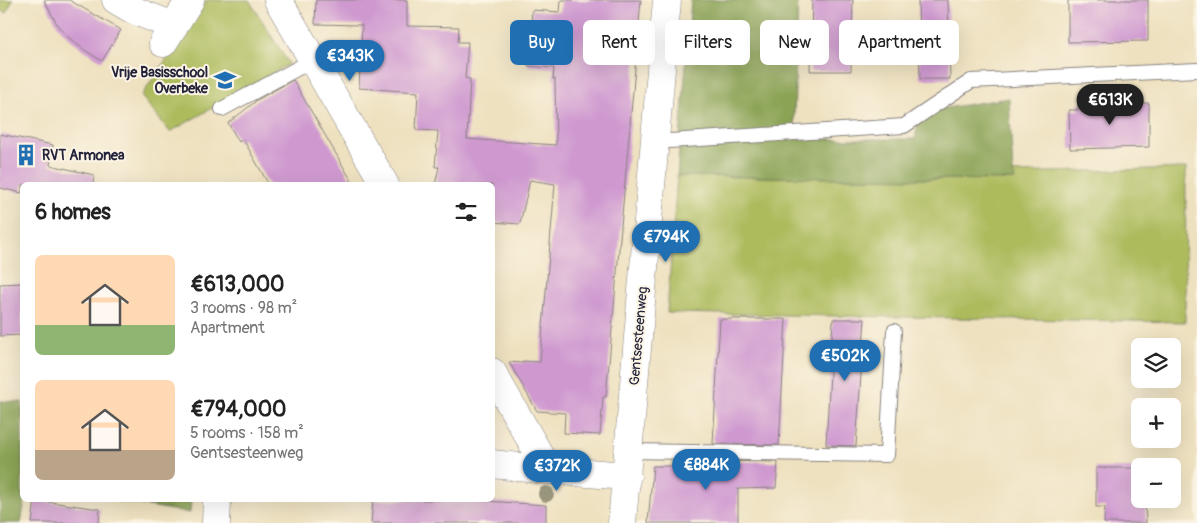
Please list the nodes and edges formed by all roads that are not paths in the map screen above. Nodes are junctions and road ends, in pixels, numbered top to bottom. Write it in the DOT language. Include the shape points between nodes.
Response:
graph roads {
  1 [pos="116,0"];
  2 [pos="190,0"];
  3 [pos="278,0"];
  4 [pos="667,0"];
  5 [pos="313,60"];
  6 [pos="1197,70"];
  7 [pos="222,108"];
  8 [pos="654,142"];
  9 [pos="383,182"];
  10 [pos="894,331"];
  11 [pos="495,377"];
  12 [pos="495,464"];
  13 [pos="628,464"];
  14 [pos="548,470"];
  15 [pos="217,502"];
  16 [pos="216,523"];
  17 [pos="622,523"];
  1 -- 2 [label="street" via="168,34"];
  3 -- 5 [label="street"];
  4 -- 8 [label="street, Gentsesteenweg"];
  5 -- 7 [label="lane"];
  5 -- 9 [label="street"];
  6 -- 8 [label="lane" via="971,81 904,126"];
  8 -- 13 [label="street, Gentsesteenweg"];
  10 -- 13 [label="lane" via="887,455"];
  11 -- 14 [label="street"];
  12 -- 14 [label="street"];
  13 -- 14 [label="street"];
  13 -- 17 [label="street, Gentsesteenweg"];
  15 -- 16 [label="street"];
}
